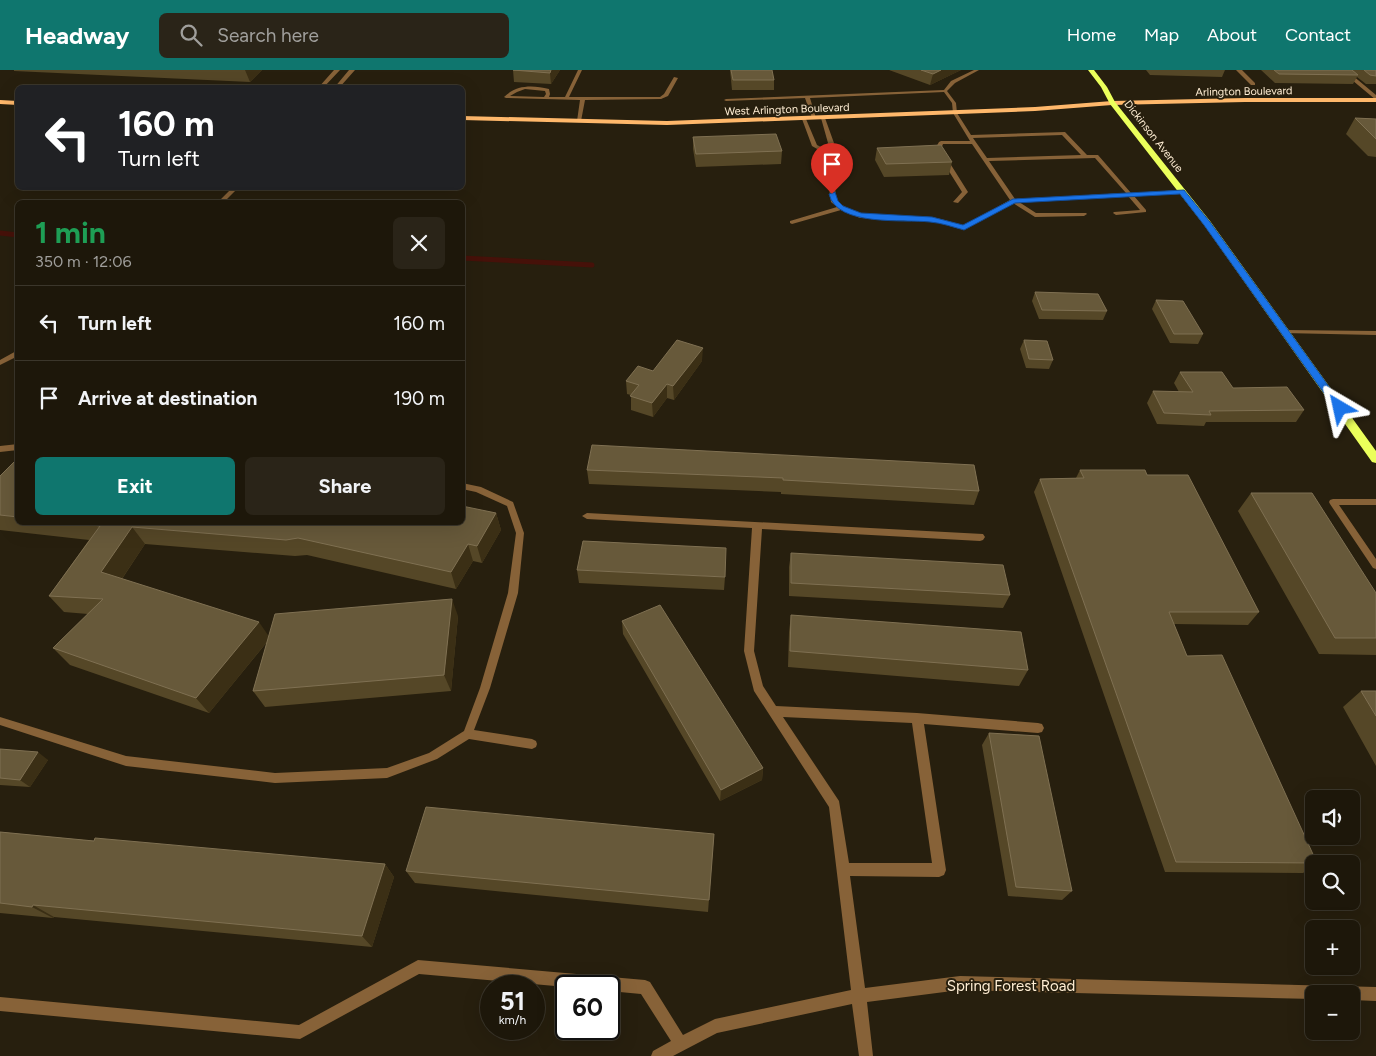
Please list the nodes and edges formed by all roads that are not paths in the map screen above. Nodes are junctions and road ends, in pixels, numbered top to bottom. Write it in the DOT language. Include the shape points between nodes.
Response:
graph roads {
  1 [pos="337,70"];
  2 [pos="352,70"];
  3 [pos="580,70"];
  4 [pos="977,70"];
  5 [pos="1091,70"];
  6 [pos="1239,70"];
  7 [pos="1343,70"];
  8 [pos="676,78"];
  9 [pos="1253,84"];
  10 [pos="323,85"];
  11 [pos="339,85"];
  12 [pos="945,91"];
  13 [pos="807,97"];
  14 [pos="546,98"];
  15 [pos="566,99"];
  16 [pos="583,99"];
  17 [pos="1376,99"];
  18 [pos="726,100"];
  19 [pos="0,102"];
  20 [pos="1112,102"];
  21 [pos="15,103"];
  22 [pos="955,113"];
  23 [pos="465,118"];
  24 [pos="814,118"];
  25 [pos="823,118"];
  26 [pos="804,119"];
  27 [pos="579,121"];
  28 [pos="1035,134"];
  29 [pos="1012,135"];
  30 [pos="1039,139"];
  31 [pos="972,140"];
  32 [pos="1017,140"];
  33 [pos="1049,150"];
  34 [pos="1024,151"];
  35 [pos="826,152"];
  36 [pos="1003,152"];
  37 [pos="1085,156"];
  38 [pos="1030,158"];
  39 [pos="1056,158"];
  40 [pos="1008,159"];
  41 [pos="985,160"];
  42 [pos="232,190"];
  43 [pos="1182,192"];
  44 [pos="1130,195"];
  45 [pos="222,200"];
  46 [pos="1013,201"];
  47 [pos="956,202"];
  48 [pos="841,208"];
  49 [pos="1116,213"];
  50 [pos="1084,214"];
  51 [pos="792,222"];
  52 [pos="1285,332"];
  53 [pos="1376,333"];
  54 [pos="15,354"];
  55 [pos="0,363"];
  56 [pos="15,447"];
  57 [pos="0,448"];
  58 [pos="1376,459"];
  59 [pos="465,487"];
  60 [pos="1376,502"];
  61 [pos="587,516"];
  62 [pos="757,525"];
  63 [pos="980,537"];
  64 [pos="1376,566"];
  65 [pos="773,710"];
  66 [pos="917,718"];
  67 [pos="0,720"];
  68 [pos="1038,728"];
  69 [pos="468,734"];
  70 [pos="532,744"];
  71 [pos="842,869"];
  72 [pos="1376,994"];
  73 [pos="858,996"];
  74 [pos="0,1004"];
  75 [pos="680,1043"];
  76 [pos="658,1056"];
  77 [pos="866,1056"];
  1 -- 10 [label="street"];
  2 -- 11 [label="street"];
  3 -- 15 [label="lane"];
  4 -- 12 [label="lane" via="953,82"];
  5 -- 20 [label="main road, Dickinson Avenue"];
  6 -- 9 [label="street"];
  7 -- 17 [label="street"];
  8 -- 16 [label="lane" via="661,98"];
  12 -- 13 [label="lane"];
  12 -- 22 [label="lane" via="954,103"];
  13 -- 18 [label="lane"];
  13 -- 24 [label="lane"];
  14 -- 14 [label="lane" via="536,98 506,96 523,88 539,88 547,90"];
  14 -- 15 [label="lane"];
  15 -- 16 [label="lane"];
  16 -- 27 [label="lane"];
  17 -- 20 [label="main road, Arlington Boulevard"];
  19 -- 21 [label="main road"];
  20 -- 22 [label="main road, West Arlington Boulevard"];
  20 -- 43 [label="main road, Dickinson Avenue"];
  22 -- 25 [label="main road, West Arlington Boulevard"];
  22 -- 31 [label="lane"];
  23 -- 27 [label="main road, West Arlington Boulevard"];
  24 -- 25 [label="main road, West Arlington Boulevard"];
  24 -- 26 [label="main road, West Arlington Boulevard"];
  25 -- 35 [label="lane" via="831,143"];
  26 -- 27 [label="main road, West Arlington Boulevard" via="667,123"];
  26 -- 35 [label="lane" via="815,146"];
  28 -- 29 [label="lane"];
  28 -- 30 [label="lane"];
  28 -- 37 [label="lane" via="1063,133"];
  29 -- 31 [label="lane"];
  29 -- 32 [label="lane"];
  31 -- 41 [label="lane"];
  31 -- 47 [label="lane" via="941,143 938,148 965,192"];
  33 -- 39 [label="lane"];
  34 -- 38 [label="lane"];
  35 -- 48 [label="lane" via="834,202"];
  36 -- 40 [label="lane"];
  37 -- 39 [label="lane"];
  37 -- 44 [label="lane" via="1096,156"];
  38 -- 39 [label="lane"];
  38 -- 40 [label="lane"];
  40 -- 41 [label="lane"];
  41 -- 46 [label="lane"];
  42 -- 45 [label="street"];
  43 -- 44 [label="lane"];
  43 -- 52 [label="main road, Dickinson Avenue"];
  44 -- 46 [label="lane"];
  44 -- 49 [label="lane" via="1144,212"];
  46 -- 48 [label="lane" via="964,228 932,220 869,217"];
  46 -- 50 [label="lane" via="1036,215"];
  48 -- 51 [label="lane"];
  52 -- 53 [label="lane"];
  52 -- 58 [label="main road, Dickinson Avenue"];
  54 -- 55 [label="street"];
  56 -- 57 [label="lane"];
  59 -- 69 [label="lane" via="510,504 520,533 513,593"];
  60 -- 64 [label="lane" via="1332,502"];
  61 -- 62 [label="street"];
  62 -- 63 [label="street"];
  62 -- 65 [label="street" via="749,651 758,688"];
  65 -- 66 [label="street"];
  65 -- 71 [label="street" via="835,805"];
  66 -- 68 [label="street"];
  66 -- 71 [label="street" via="939,870"];
  67 -- 69 [label="lane" via="126,761 275,778 387,773 433,756"];
  69 -- 70 [label="lane"];
  71 -- 73 [label="street"];
  72 -- 73 [label="street, Spring Forest Road" via="960,983"];
  73 -- 75 [label="street, Spring Forest Road" via="715,1026"];
  73 -- 77 [label="street"];
  74 -- 75 [label="street" via="300,1032 418,966 645,987"];
  75 -- 76 [label="street, Spring Forest Road"];
}
